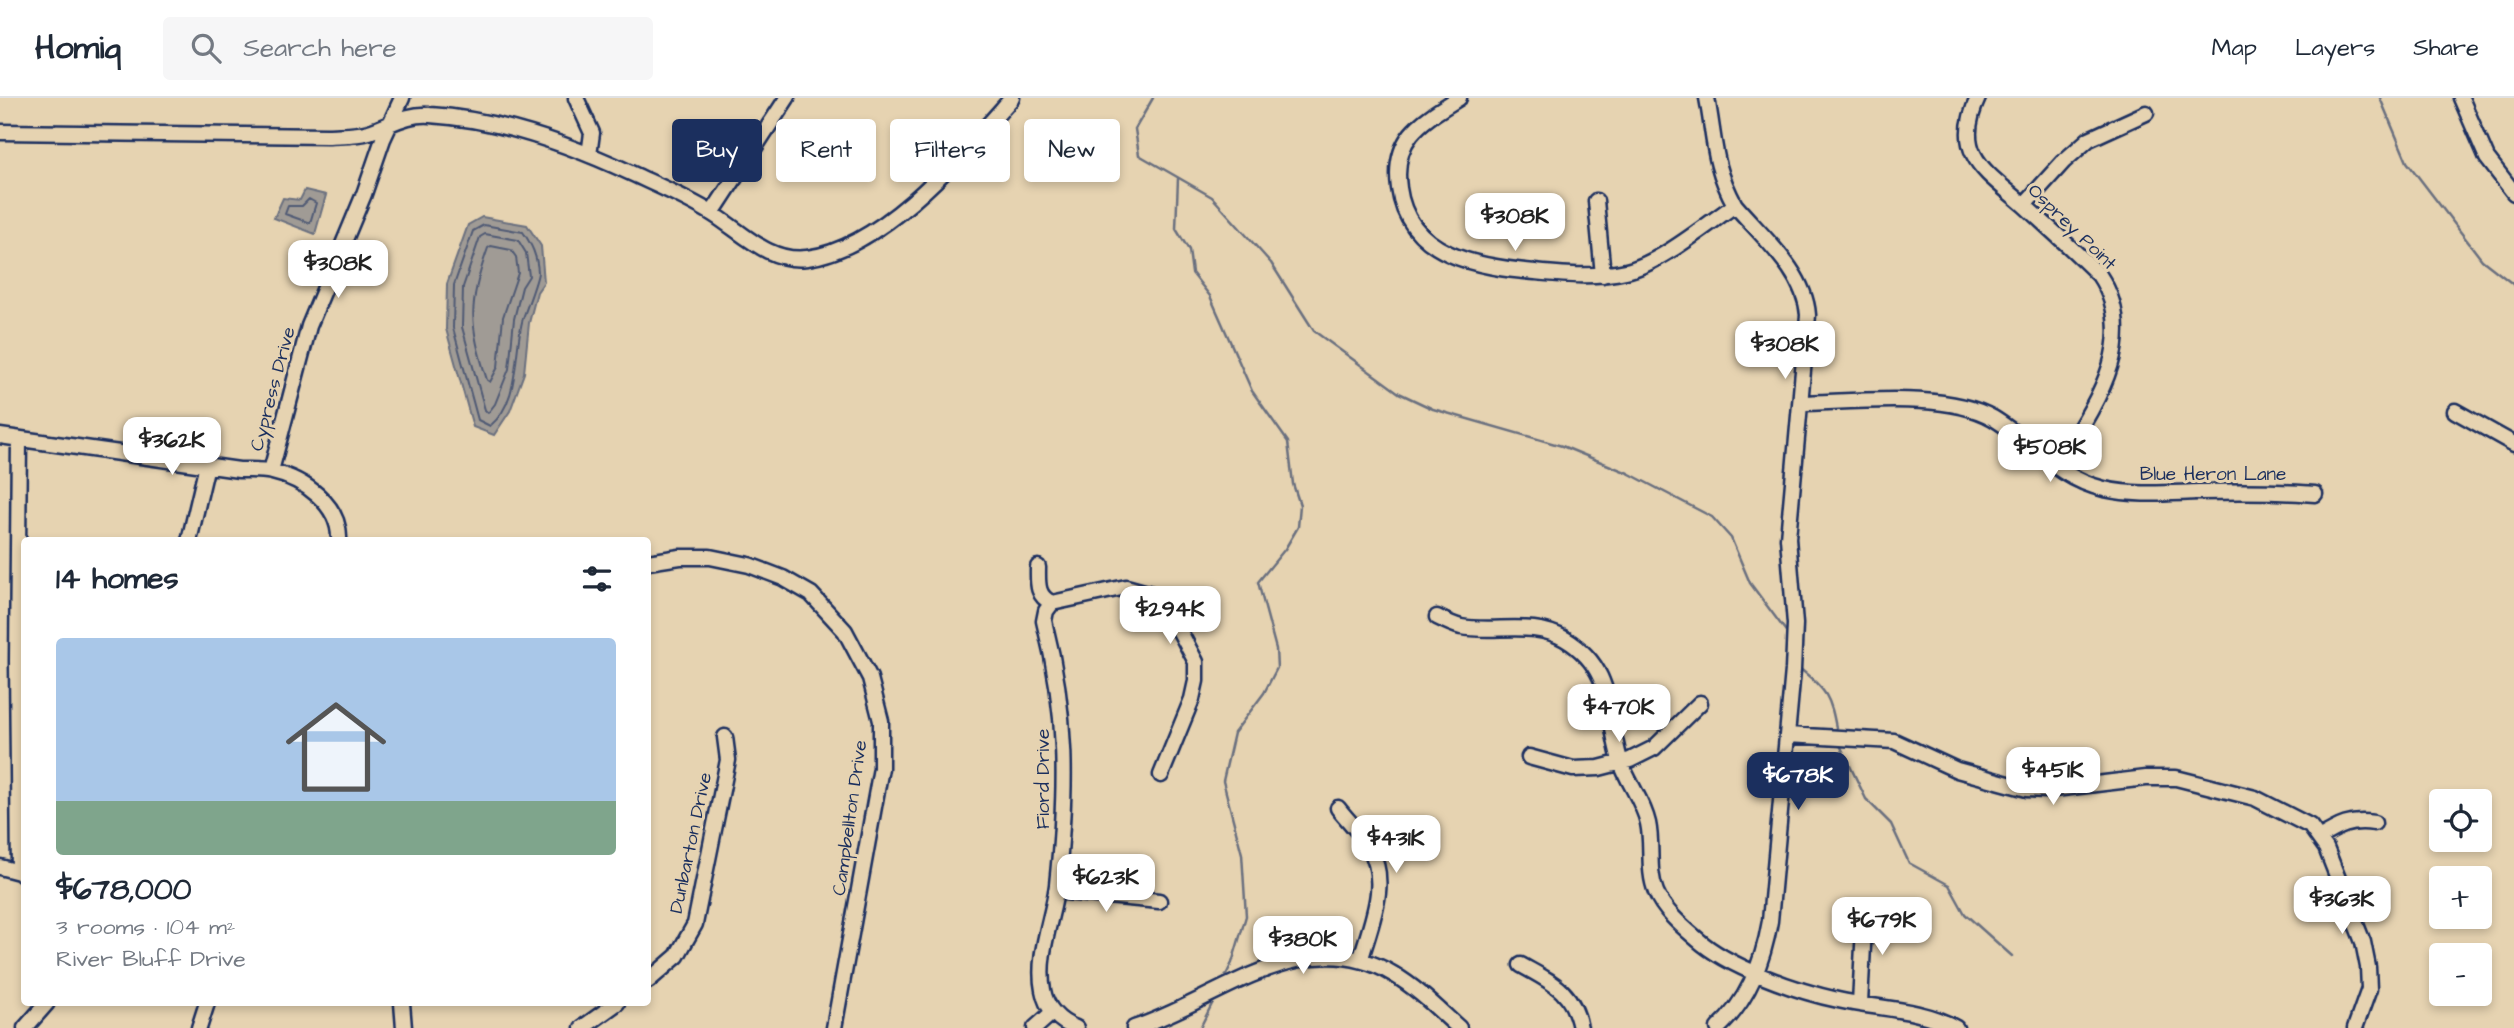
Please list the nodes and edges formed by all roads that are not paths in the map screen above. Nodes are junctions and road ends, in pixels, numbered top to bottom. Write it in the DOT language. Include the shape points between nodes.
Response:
graph roads {
  1 [pos="402,98"];
  2 [pos="576,98"];
  3 [pos="787,98"];
  4 [pos="1012,98"];
  5 [pos="1459,98"];
  6 [pos="1707,98"];
  7 [pos="1978,98"];
  8 [pos="2461,98"];
  9 [pos="2146,113"];
  10 [pos="390,123"];
  11 [pos="0,132"];
  12 [pos="589,155"];
  13 [pos="2514,193"];
  14 [pos="1596,201"];
  15 [pos="1735,205"];
  16 [pos="2024,205"];
  17 [pos="712,213"];
  18 [pos="1603,275"];
  19 [pos="1800,403"];
  20 [pos="2455,411"];
  21 [pos="0,436"];
  22 [pos="19,439"];
  23 [pos="2514,444"];
  24 [pos="207,465"];
  25 [pos="2056,467"];
  26 [pos="271,471"];
  27 [pos="2315,494"];
  28 [pos="190,537"];
  29 [pos="338,537"];
  30 [pos="651,562"];
  31 [pos="1038,567"];
  32 [pos="1052,603"];
  33 [pos="1437,617"];
  34 [pos="1700,703"];
  35 [pos="21,712"];
  36 [pos="1787,736"];
  37 [pos="725,737"];
  38 [pos="1529,757"];
  39 [pos="1621,762"];
  40 [pos="1161,775"];
  41 [pos="1338,808"];
  42 [pos="2374,823"];
  43 [pos="2319,838"];
  44 [pos="0,867"];
  45 [pos="21,874"];
  46 [pos="1056,891"];
  47 [pos="1158,901"];
  48 [pos="1865,908"];
  49 [pos="1361,958"];
  50 [pos="1521,965"];
  51 [pos="1756,972"];
  52 [pos="651,978"];
  53 [pos="1860,1003"];
  54 [pos="44,1006"];
  55 [pos="207,1006"];
  56 [pos="402,1006"];
  57 [pos="613,1006"];
  58 [pos="1053,1012"];
  59 [pos="1140,1027"];
  60 [pos="24,1028"];
  61 [pos="199,1028"];
  62 [pos="404,1028"];
  63 [pos="582,1028"];
  64 [pos="834,1028"];
  65 [pos="1035,1028"];
  66 [pos="1076,1028"];
  67 [pos="1459,1028"];
  68 [pos="1580,1028"];
  69 [pos="1718,1028"];
  70 [pos="1956,1028"];
  71 [pos="2355,1028"];
  1 -- 10 [label="street, Cypress Drive"];
  2 -- 12 [label="street" via="592,133"];
  3 -- 17 [label="street"];
  4 -- 17 [label="street" via="894,218 850,244 816,256 789,258 750,241"];
  5 -- 18 [label="street" via="1413,129 1400,155 1401,204 1416,230 1443,250 1497,269"];
  6 -- 15 [label="street" via="1717,164"];
  7 -- 16 [label="street, Osprey Point" via="1970,128 1975,156 1991,179"];
  8 -- 13 [label="street" via="2487,158"];
  9 -- 16 [label="street" via="2089,139"];
  10 -- 11 [label="street" via="367,132 327,136"];
  10 -- 12 [label="street" via="422,115 454,118 509,129"];
  10 -- 26 [label="street, Cypress Drive" via="309,326"];
  12 -- 17 [label="street"];
  14 -- 18 [label="street"];
  15 -- 18 [label="street" via="1648,263"];
  15 -- 19 [label="street" via="1793,271 1806,296"];
  16 -- 25 [label="street, Osprey Point" via="2099,275 2108,289 2117,323 2113,362"];
  19 -- 25 [label="street, Blue Heron Lane" via="1954,403 1994,418"];
  19 -- 36 [label="street" via="1789,515 1795,624"];
  20 -- 23 [label="street"];
  21 -- 22 [label="street"];
  22 -- 24 [label="street"];
  22 -- 35 [label="street"];
  24 -- 26 [label="street"];
  24 -- 28 [label="street"];
  25 -- 27 [label="street, Blue Heron Lane" via="2092,485 2138,495"];
  26 -- 29 [label="street" via="317,494 335,520"];
  30 -- 64 [label="street, Campbellton Drive" via="710,557 783,578 811,594 845,631 870,678 881,721 881,768"];
  31 -- 32 [label="street" via="1039,590"];
  32 -- 40 [label="street" via="1126,587 1151,594 1169,611 1196,662 1196,681"];
  32 -- 46 [label="street, Fiord Drive" via="1044,621 1059,688 1065,749"];
  33 -- 39 [label="street" via="1470,628 1543,630 1571,643 1606,686"];
  34 -- 39 [label="street" via="1654,748"];
  36 -- 43 [label="street" via="1894,741 1957,770 2027,789 2176,778 2255,798 2309,826"];
  36 -- 51 [label="street" via="1770,921"];
  37 -- 52 [label="street, Dunbarton Drive" via="728,760 695,924 677,956"];
  38 -- 39 [label="street" via="1573,769"];
  39 -- 51 [label="street" via="1645,812 1651,875 1661,902 1710,950"];
  41 -- 49 [label="street" via="1368,845 1378,874 1378,894"];
  42 -- 43 [label="street" via="2343,823"];
  43 -- 71 [label="street" via="2363,943 2368,967 2368,989"];
  44 -- 45 [label="street"];
  46 -- 47 [label="street"];
  46 -- 58 [label="street, Fiord Drive" via="1042,967 1043,990"];
  48 -- 53 [label="street"];
  49 -- 59 [label="street" via="1328,955 1292,960"];
  49 -- 67 [label="street" via="1405,981"];
  50 -- 68 [label="street" via="1560,989 1573,1005"];
  51 -- 53 [label="street"];
  51 -- 69 [label="street" via="1738,1007"];
  53 -- 70 [label="street" via="1923,1015"];
  54 -- 60 [label="street"];
  55 -- 61 [label="street"];
  56 -- 62 [label="street"];
  57 -- 63 [label="street"];
  58 -- 65 [label="street"];
  58 -- 66 [label="street"];
}
